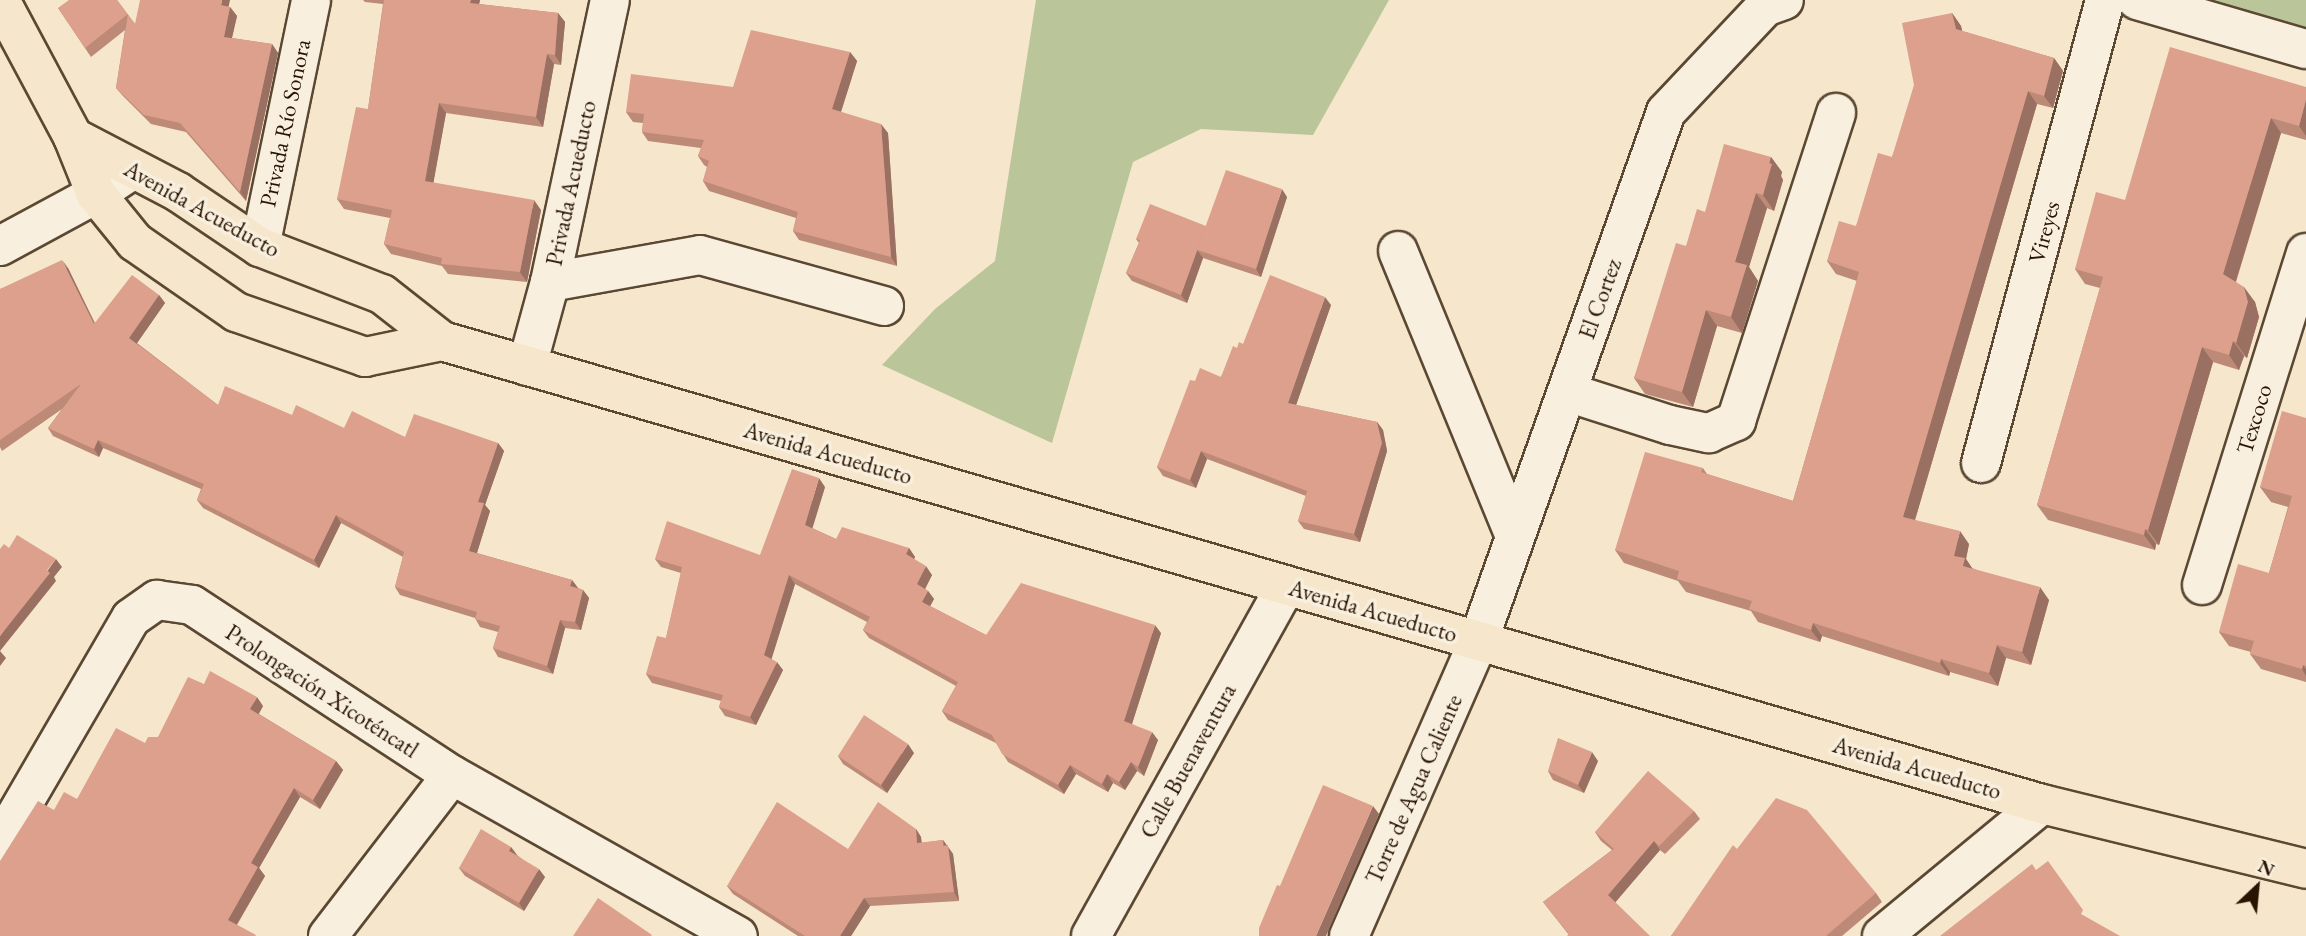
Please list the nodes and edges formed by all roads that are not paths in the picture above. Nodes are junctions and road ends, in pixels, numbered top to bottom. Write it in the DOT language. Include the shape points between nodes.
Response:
graph roads {
  1 [pos="0,0"];
  2 [pos="311,0"];
  3 [pos="610,0"];
  4 [pos="1784,0"];
  5 [pos="2105,0"];
  6 [pos="2137,0"];
  7 [pos="2306,49"];
  8 [pos="17,55"];
  9 [pos="1836,113"];
  10 [pos="72,136"];
  11 [pos="132,170"];
  12 [pos="96,194"];
  13 [pos="0,246"];
  14 [pos="260,247"];
  15 [pos="1398,251"];
  16 [pos="2306,253"];
  17 [pos="550,282"];
  18 [pos="884,306"];
  19 [pos="442,341"];
  20 [pos="527,366"];
  21 [pos="1567,392"];
  22 [pos="1981,463"];
  23 [pos="1514,534"];
  24 [pos="2202,585"];
  25 [pos="1286,586"];
  26 [pos="1478,642"];
  27 [pos="452,775"];
  28 [pos="2042,804"];
  29 [pos="0,843"];
  30 [pos="2306,869"];
  31 [pos="727,933"];
  32 [pos="328,936"];
  33 [pos="1091,936"];
  34 [pos="1349,936"];
  35 [pos="1882,936"];
  1 -- 8 [label="main road, Avenida Acueducto"];
  2 -- 14 [label="street, Privada Río Sonora"];
  3 -- 17 [label="street, Privada Acueducto"];
  4 -- 21 [label="street, El Cortez" via="1765,7 1666,112"];
  5 -- 22 [label="street, Vireyes"];
  6 -- 7 [label="street"];
  8 -- 10 [label="main road, Avenida Acueducto"];
  9 -- 21 [label="street" via="1736,421 1709,433"];
  10 -- 11 [label="main road, Avenida Acueducto"];
  10 -- 12 [label="main road, Avenida Acueducto"];
  11 -- 12 [label="street"];
  11 -- 14 [label="main road, Avenida Acueducto" via="178,192"];
  12 -- 13 [label="street"];
  12 -- 19 [label="main road, Avenida Acueducto" via="135,242 236,312 365,358"];
  14 -- 19 [label="main road, Avenida Acueducto" via="382,294"];
  15 -- 23 [label="street"];
  16 -- 24 [label="street, Texcoco"];
  17 -- 18 [label="street" via="700,255"];
  17 -- 20 [label="street, Privada Acueducto"];
  19 -- 20 [label="main road, Avenida Acueducto"];
  20 -- 25 [label="main road, Avenida Acueducto"];
  21 -- 23 [label="street, El Cortez"];
  23 -- 26 [label="street, El Cortez"];
  25 -- 26 [label="main road, Avenida Acueducto"];
  25 -- 33 [label="street, Calle Buenaventura"];
  26 -- 28 [label="main road, Avenida Acueducto"];
  26 -- 34 [label="street, Torre de Agua Caliente"];
  27 -- 29 [label="street, Prolongación Xicoténcatl" via="192,606 157,600 131,618"];
  27 -- 31 [label="street, Prolongación Xicoténcatl"];
  27 -- 32 [label="street"];
  28 -- 30 [label="main road, Avenida Acueducto"];
  28 -- 35 [label="street"];
}
